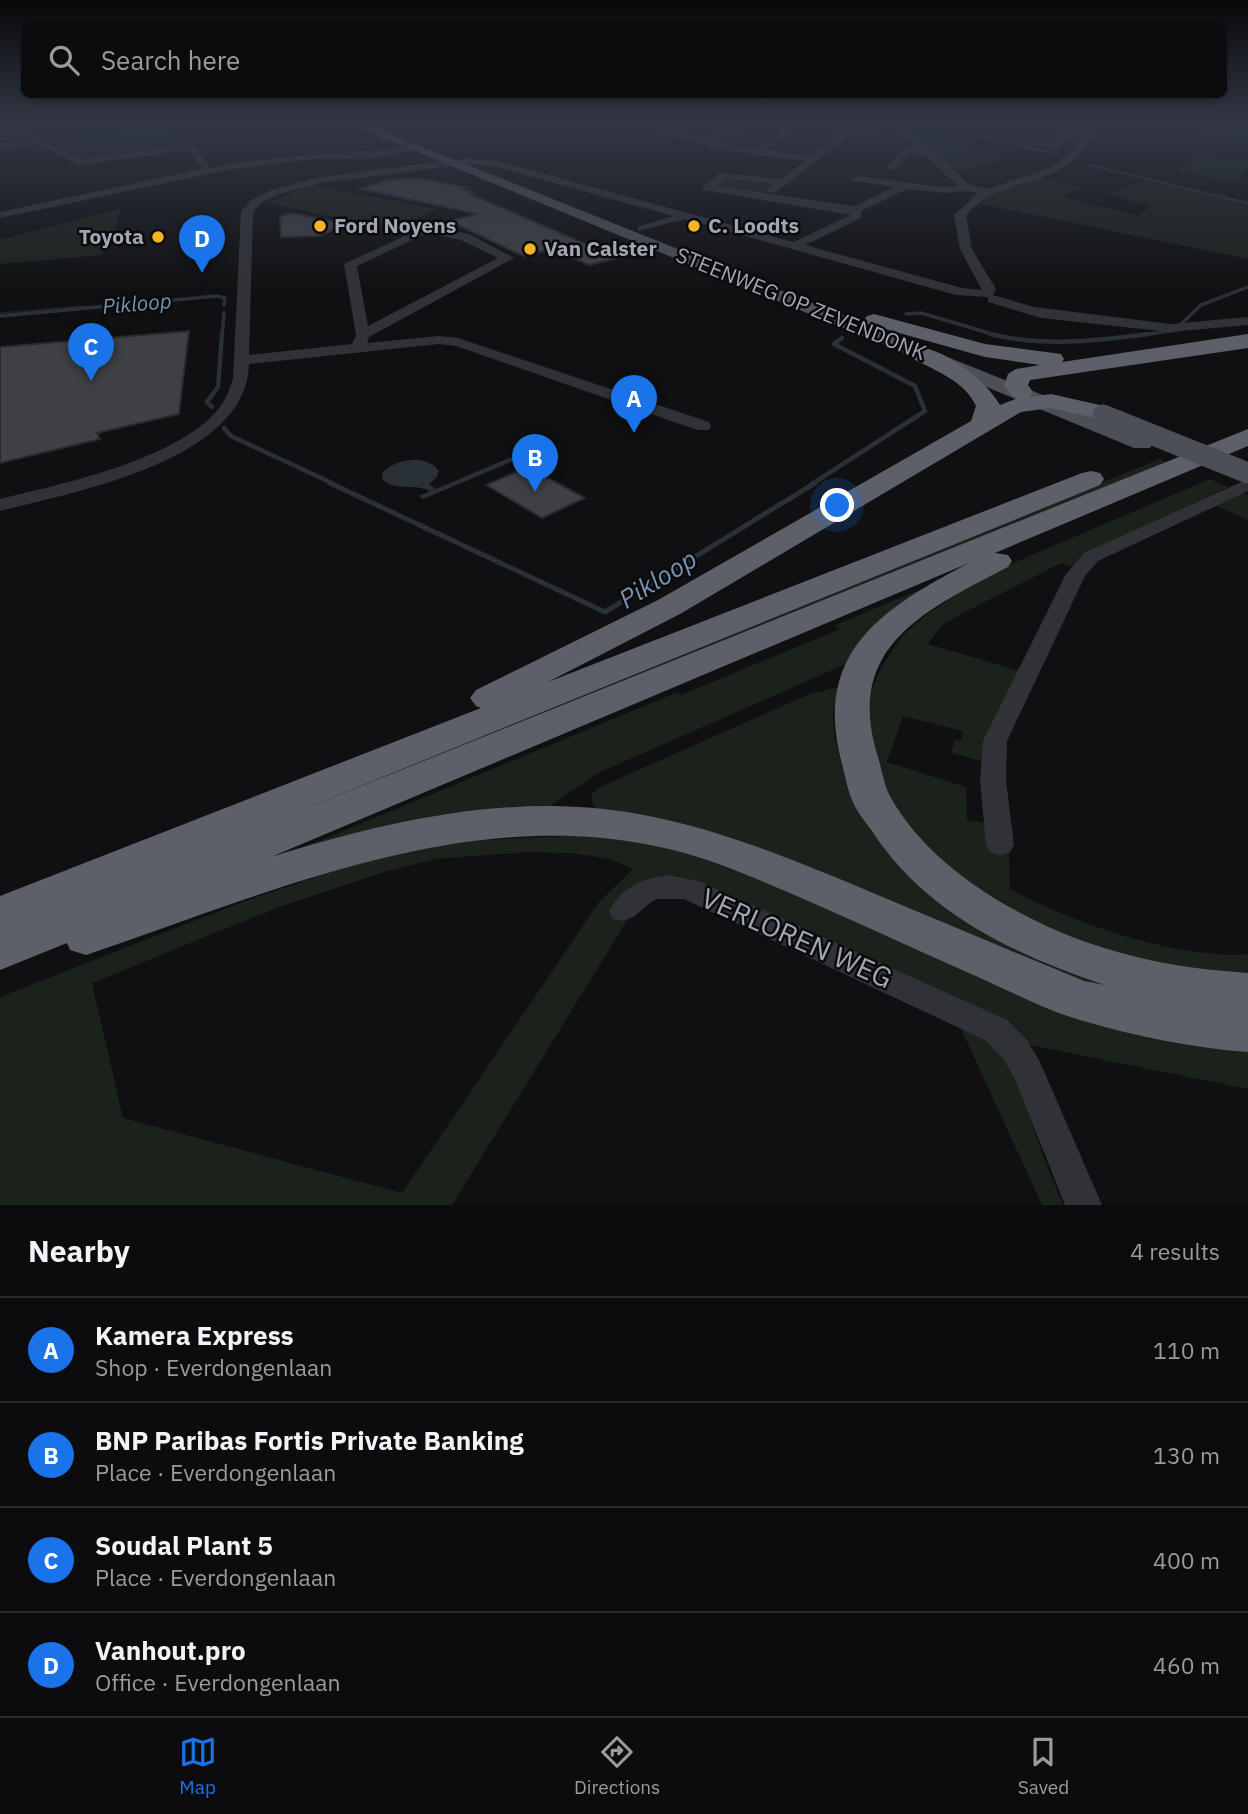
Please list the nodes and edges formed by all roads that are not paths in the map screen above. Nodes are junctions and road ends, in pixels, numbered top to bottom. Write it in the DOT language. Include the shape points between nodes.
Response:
graph roads {
  1 [pos="168,179"];
  2 [pos="292,179"];
  3 [pos="315,179"];
  4 [pos="325,179"];
  5 [pos="503,179"];
  6 [pos="507,179"];
  7 [pos="550,179"];
  8 [pos="718,179"];
  9 [pos="760,179"];
  10 [pos="787,179"];
  11 [pos="859,179"];
  12 [pos="958,179"];
  13 [pos="1024,179"];
  14 [pos="320,180"];
  15 [pos="783,182"];
  16 [pos="301,185"];
  17 [pos="905,185"];
  18 [pos="967,188"];
  19 [pos="986,192"];
  20 [pos="764,197"];
  21 [pos="855,210"];
  22 [pos="0,215"];
  23 [pos="684,216"];
  24 [pos="642,229"];
  25 [pos="794,246"];
  26 [pos="987,296"];
  27 [pos="1030,311"];
  28 [pos="874,320"];
  29 [pos="1248,321"];
  30 [pos="1115,334"];
  31 [pos="1248,341"];
  32 [pos="361,342"];
  33 [pos="920,353"];
  34 [pos="243,360"];
  35 [pos="1111,360"];
  36 [pos="1026,391"];
  37 [pos="1095,415"];
  38 [pos="1248,416"];
  39 [pos="983,423"];
  40 [pos="703,426"];
  41 [pos="1248,437"];
  42 [pos="1248,473"];
  43 [pos="1145,480"];
  44 [pos="1248,485"];
  45 [pos="0,505"];
  46 [pos="245,816"];
  47 [pos="1000,845"];
  48 [pos="622,911"];
  49 [pos="0,914"];
  50 [pos="0,951"];
  51 [pos="0,961"];
  52 [pos="1248,993"];
  53 [pos="1248,1031"];
  54 [pos="1084,1205"];
  1 -- 22 [label="street"];
  2 -- 16 [label="street"];
  3 -- 14 [label="street"];
  4 -- 14 [label="street"];
  5 -- 33 [label="main road, STEENWEG OP ZEVENDONK"];
  6 -- 24 [label="main road, STEENWEG OP ZEVENDONK"];
  7 -- 23 [label="street, STEENWEG OP ZEVENDONK"];
  8 -- 20 [label="street" via="707,188"];
  9 -- 15 [label="street"];
  10 -- 15 [label="street"];
  11 -- 17 [label="street"];
  12 -- 18 [label="street"];
  13 -- 19 [label="street"];
  14 -- 16 [label="street"];
  15 -- 20 [label="street"];
  16 -- 34 [label="street" via="275,192 247,211"];
  17 -- 18 [label="street"];
  17 -- 21 [label="street"];
  18 -- 19 [label="street"];
  19 -- 26 [label="street" via="967,205 959,224 966,249 989,289"];
  20 -- 21 [label="street"];
  21 -- 25 [label="street" via="857,216"];
  23 -- 24 [label="street"];
  23 -- 25 [label="street, STEENWEG OP ZEVENDONK"];
  24 -- 28 [label="main road, STEENWEG OP ZEVENDONK"];
  25 -- 26 [label="street, STEENWEG OP ZEVENDONK" via="977,299"];
  26 -- 27 [label="street, STEENWEG OP ZEVENDONK"];
  27 -- 29 [label="street, STEENWEG OP ZEVENDONK" via="1170,328"];
  27 -- 30 [label="street, STEENWEG OP ZEVENDONK"];
  28 -- 35 [label="highway" via="1002,354"];
  28 -- 36 [label="main road, STEENWEG OP ZEVENDONK"];
  31 -- 35 [label="highway"];
  32 -- 32 [label="street" via="350,264 426,229 465,237 508,258"];
  32 -- 34 [label="street"];
  32 -- 40 [label="street" via="469,344"];
  33 -- 36 [label="main road, STEENWEG OP ZEVENDONK"];
  33 -- 39 [label="highway" via="981,392 988,406"];
  34 -- 45 [label="street" via="238,394 228,411 190,439 118,472"];
  35 -- 36 [label="highway" via="1024,374"];
  36 -- 37 [label="highway"];
  36 -- 37 [label="main road, STEENWEG OP ZEVENDONK"];
  36 -- 39 [label="highway" via="1015,406"];
  37 -- 42 [label="main road, STEENWEG OP ZEVENDONK, bridge"];
  37 -- 44 [label="main road, STEENWEG OP ZEVENDONK"];
  38 -- 46 [label="highway"];
  39 -- 46 [label="highway" via="629,629 518,684 309,775"];
  41 -- 43 [label="highway"];
  43 -- 50 [label="highway"];
  43 -- 52 [label="highway" via="1108,507 959,580 883,634 862,662 851,695 856,761 886,825 930,872 978,910 1043,945 1125,975 1209,991"];
  44 -- 47 [label="street" via="1091,557 1076,575 995,741 993,782"];
  46 -- 49 [label="highway"];
  48 -- 54 [label="street, VERLOREN WEG" via="645,889 689,889 1004,1036 1026,1065"];
  51 -- 53 [label="highway" via="79,940 312,860 399,837 485,825 566,821 652,831 699,842 790,874 1079,1000 1205,1028"];
}
